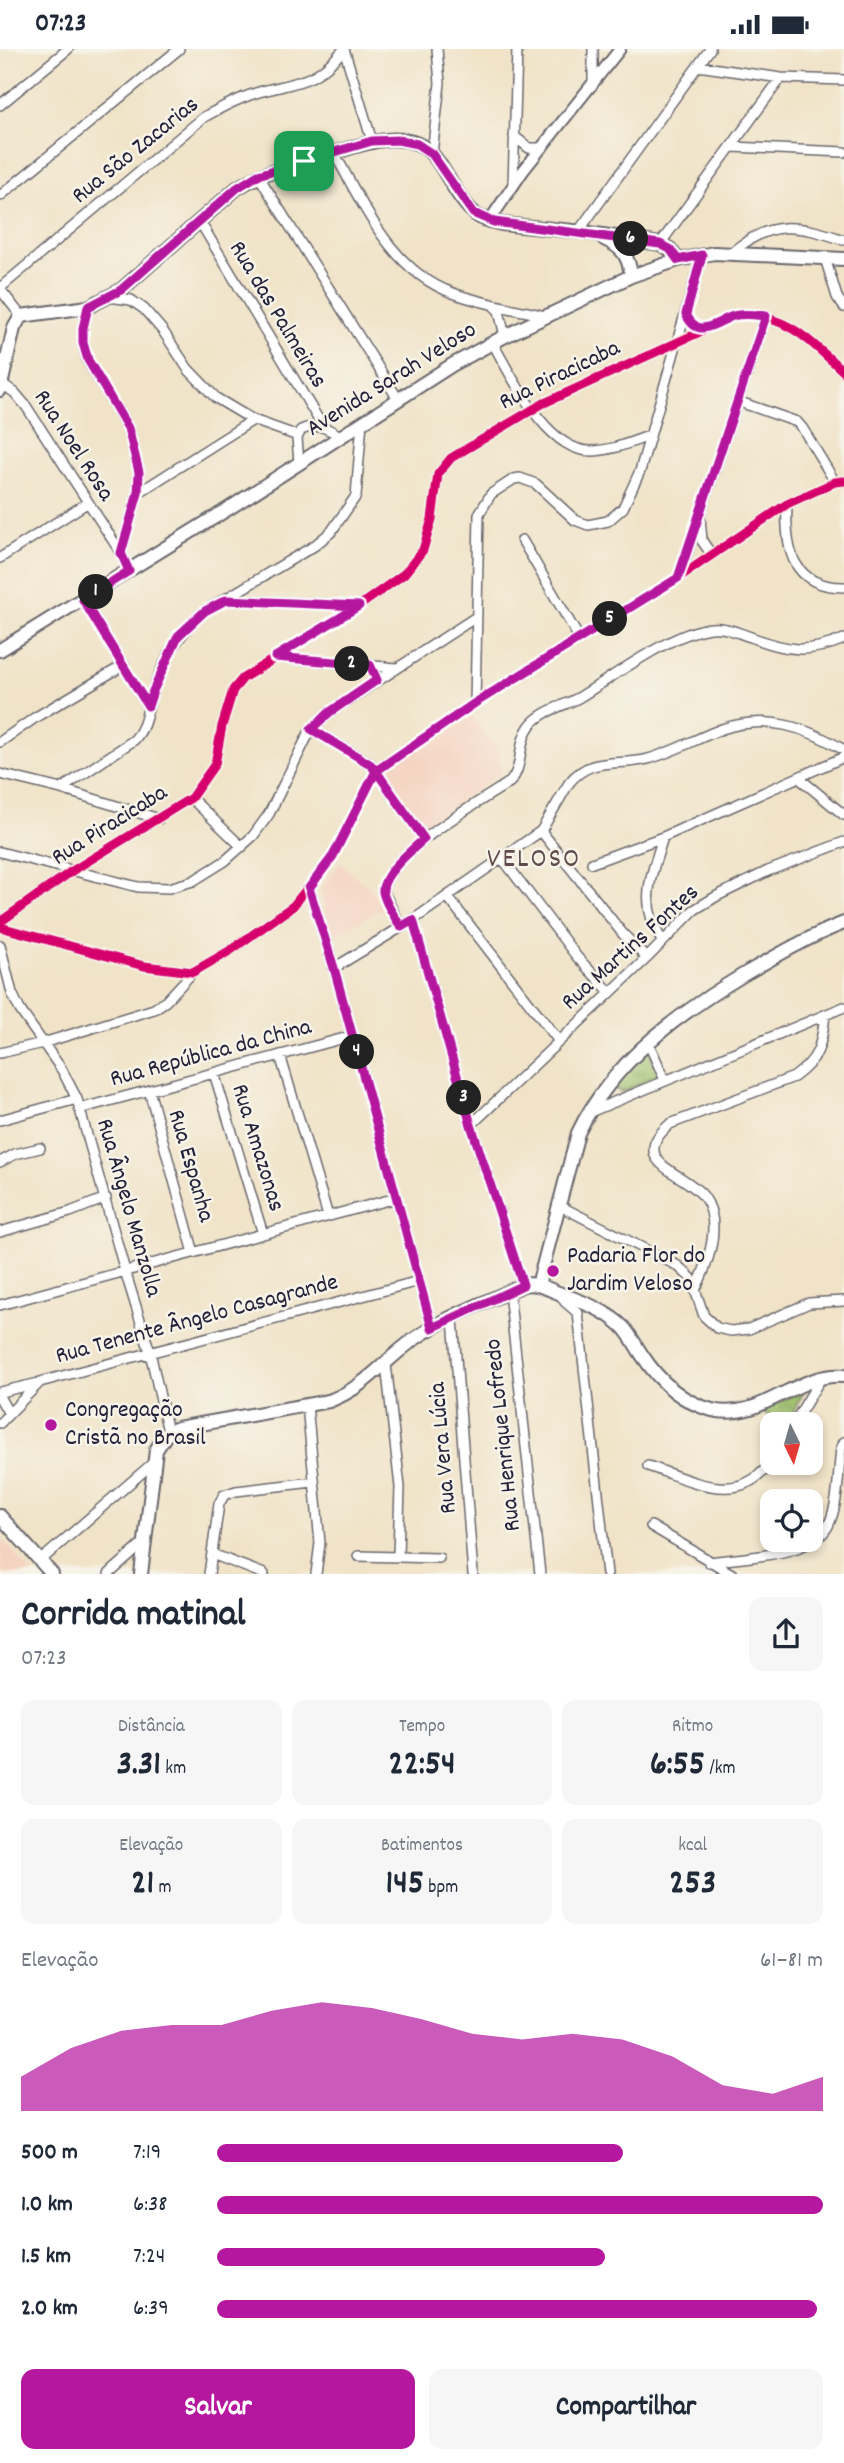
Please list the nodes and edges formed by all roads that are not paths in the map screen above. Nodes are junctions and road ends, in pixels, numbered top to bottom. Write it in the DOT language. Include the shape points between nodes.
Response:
graph roads {
  1 [pos="68,49"];
  2 [pos="179,49"];
  3 [pos="344,49"];
  4 [pos="437,49"];
  5 [pos="517,49"];
  6 [pos="593,49"];
  7 [pos="620,49"];
  8 [pos="710,49"];
  9 [pos="698,66"];
  10 [pos="781,78"];
  11 [pos="844,80"];
  12 [pos="593,85"];
  13 [pos="0,105"];
  14 [pos="514,137"];
  15 [pos="372,141"];
  16 [pos="732,147"];
  17 [pos="543,148"];
  18 [pos="844,152"];
  19 [pos="334,153"];
  20 [pos="432,154"];
  21 [pos="258,175"];
  22 [pos="513,186"];
  23 [pos="0,196"];
  24 [pos="490,221"];
  25 [pos="200,222"];
  26 [pos="584,232"];
  27 [pos="844,240"];
  28 [pos="656,243"];
  29 [pos="730,254"];
  30 [pos="626,255"];
  31 [pos="702,255"];
  32 [pos="825,258"];
  33 [pos="844,259"];
  34 [pos="678,260"];
  35 [pos="631,276"];
  36 [pos="0,288"];
  37 [pos="109,297"];
  38 [pos="491,303"];
  39 [pos="88,307"];
  40 [pos="844,307"];
  41 [pos="686,314"];
  42 [pos="21,316"];
  43 [pos="547,316"];
  44 [pos="766,316"];
  45 [pos="706,328"];
  46 [pos="505,336"];
  47 [pos="679,339"];
  48 [pos="492,342"];
  49 [pos="844,372"];
  50 [pos="0,385"];
  51 [pos="398,399"];
  52 [pos="737,401"];
  53 [pos="533,409"];
  54 [pos="253,420"];
  55 [pos="362,422"];
  56 [pos="323,427"];
  57 [pos="298,436"];
  58 [pos="340,436"];
  59 [pos="649,436"];
  60 [pos="299,463"];
  61 [pos="839,482"];
  62 [pos="138,493"];
  63 [pos="87,503"];
  64 [pos="787,505"];
  65 [pos="699,513"];
  66 [pos="522,540"];
  67 [pos="121,553"];
  68 [pos="712,555"];
  69 [pos="0,558"];
  70 [pos="129,571"];
  71 [pos="678,578"];
  72 [pos="844,587"];
  73 [pos="83,600"];
  74 [pos="226,600"];
  75 [pos="359,606"];
  76 [pos="475,617"];
  77 [pos="579,638"];
  78 [pos="844,639"];
  79 [pos="0,650"];
  80 [pos="275,657"];
  81 [pos="124,665"];
  82 [pos="370,665"];
  83 [pos="396,668"];
  84 [pos="377,680"];
  85 [pos="475,703"];
  86 [pos="148,706"];
  87 [pos="311,729"];
  88 [pos="0,742"];
  89 [pos="844,750"];
  90 [pos="844,757"];
  91 [pos="376,771"];
  92 [pos="0,774"];
  93 [pos="799,778"];
  94 [pos="61,789"];
  95 [pos="191,798"];
  96 [pos="844,815"];
  97 [pos="159,819"];
  98 [pos="541,831"];
  99 [pos="663,837"];
  100 [pos="424,839"];
  101 [pos="844,842"];
  102 [pos="242,847"];
  103 [pos="0,852"];
  104 [pos="502,858"];
  105 [pos="592,863"];
  106 [pos="72,871"];
  107 [pos="309,888"];
  108 [pos="447,896"];
  109 [pos="413,920"];
  110 [pos="844,923"];
  111 [pos="0,925"];
  112 [pos="401,927"];
  113 [pos="662,941"];
  114 [pos="0,945"];
  115 [pos="647,958"];
  116 [pos="334,968"];
  117 [pos="193,972"];
  118 [pos="610,992"];
  119 [pos="844,1007"];
  120 [pos="825,1015"];
  121 [pos="352,1036"];
  122 [pos="558,1040"];
  123 [pos="648,1042"];
  124 [pos="43,1043"];
  125 [pos="0,1053"];
  126 [pos="280,1055"];
  127 [pos="214,1073"];
  128 [pos="664,1080"];
  129 [pos="149,1090"];
  130 [pos="78,1104"];
  131 [pos="589,1112"];
  132 [pos="0,1120"];
  133 [pos="471,1125"];
  134 [pos="40,1148"];
  135 [pos="0,1162"];
  136 [pos="106,1198"];
  137 [pos="396,1198"];
  138 [pos="560,1206"];
  139 [pos="328,1216"];
  140 [pos="0,1232"];
  141 [pos="262,1234"];
  142 [pos="194,1253"];
  143 [pos="125,1271"];
  144 [pos="419,1282"];
  145 [pos="523,1285"];
  146 [pos="538,1285"];
  147 [pos="695,1290"];
  148 [pos="509,1292"];
  149 [pos="559,1293"];
  150 [pos="844,1301"];
  151 [pos="0,1305"];
  152 [pos="453,1319"];
  153 [pos="432,1328"];
  154 [pos="150,1352"];
  155 [pos="386,1364"];
  156 [pos="844,1375"];
  157 [pos="821,1378"];
  158 [pos="40,1382"];
  159 [pos="0,1392"];
  160 [pos="0,1398"];
  161 [pos="307,1405"];
  162 [pos="801,1412"];
  163 [pos="9,1414"];
  164 [pos="0,1423"];
  165 [pos="168,1431"];
  166 [pos="844,1442"];
  167 [pos="153,1463"];
  168 [pos="648,1466"];
  169 [pos="760,1475"];
  170 [pos="313,1482"];
  171 [pos="0,1516"];
  172 [pos="651,1527"];
  173 [pos="145,1542"];
  174 [pos="212,1553"];
  175 [pos="358,1556"];
  176 [pos="398,1556"];
  177 [pos="439,1558"];
  178 [pos="40,1561"];
  179 [pos="709,1562"];
  180 [pos="52,1574"];
  181 [pos="109,1574"];
  182 [pos="141,1574"];
  183 [pos="209,1574"];
  184 [pos="264,1574"];
  185 [pos="316,1574"];
  186 [pos="473,1574"];
  187 [pos="540,1574"];
  188 [pos="607,1574"];
  189 [pos="732,1574"];
  1 -- 13 [label="street"];
  2 -- 23 [label="street"];
  3 -- 15 [label="street"];
  3 -- 36 [label="street, Rua São Zacarias" via="306,81 232,101 204,117"];
  4 -- 20 [label="street" via="440,83"];
  5 -- 14 [label="street"];
  6 -- 12 [label="street"];
  7 -- 12 [label="street"];
  8 -- 9 [label="street"];
  9 -- 10 [label="street"];
  9 -- 26 [label="street"];
  10 -- 11 [label="street"];
  10 -- 16 [label="street"];
  12 -- 17 [label="street"];
  14 -- 17 [label="street" via="529,148"];
  14 -- 22 [label="street"];
  15 -- 19 [label="main road"];
  15 -- 20 [label="main road" via="409,142"];
  16 -- 18 [label="street"];
  16 -- 28 [label="street"];
  17 -- 22 [label="street"];
  19 -- 21 [label="main road"];
  19 -- 38 [label="street" via="381,233 406,264 451,292"];
  20 -- 24 [label="main road" via="473,213"];
  21 -- 25 [label="main road"];
  21 -- 51 [label="street"];
  22 -- 24 [label="street"];
  24 -- 26 [label="main road"];
  25 -- 37 [label="main road"];
  25 -- 56 [label="street, Rua das Palmeiras"];
  26 -- 28 [label="main road"];
  26 -- 30 [label="main road" via="618,246"];
  27 -- 29 [label="street" via="809,229 781,227 756,235"];
  28 -- 30 [label="main road" via="638,246"];
  28 -- 34 [label="main road" via="670,249"];
  29 -- 31 [label="main road, Avenida Sarah Veloso"];
  29 -- 32 [label="main road, Avenida Sarah Veloso"];
  30 -- 35 [label="main road"];
  31 -- 34 [label="main road, Avenida Sarah Veloso"];
  31 -- 41 [label="street"];
  32 -- 33 [label="main road, Avenida Sarah Veloso"];
  32 -- 40 [label="street"];
  34 -- 35 [label="main road, Avenida Sarah Veloso"];
  35 -- 43 [label="main road, Avenida Sarah Veloso"];
  36 -- 42 [label="street"];
  37 -- 39 [label="main road"];
  37 -- 54 [label="street" via="131,300 144,309 188,369 216,398"];
  38 -- 43 [label="street"];
  38 -- 46 [label="street" via="499,311"];
  39 -- 42 [label="main road"];
  39 -- 62 [label="street" via="83,343 88,360 128,428 139,472"];
  41 -- 45 [label="street" via="690,323"];
  41 -- 47 [label="street"];
  42 -- 50 [label="main road"];
  43 -- 46 [label="main road, Avenida Sarah Veloso"];
  44 -- 45 [label="street, Rua Piracicaba" via="735,316"];
  44 -- 49 [label="street, Rua Piracicaba" via="796,329"];
  44 -- 52 [label="street"];
  45 -- 47 [label="street, Rua Piracicaba"];
  46 -- 48 [label="main road, Avenida Sarah Veloso"];
  47 -- 53 [label="street, Rua Piracicaba"];
  47 -- 59 [label="street"];
  48 -- 51 [label="main road, Avenida Sarah Veloso"];
  48 -- 53 [label="street"];
  50 -- 63 [label="street, Rua Noel Rosa" via="26,406"];
  51 -- 55 [label="main road, Avenida Sarah Veloso"];
  52 -- 61 [label="street" via="797,422"];
  52 -- 65 [label="street"];
  53 -- 59 [label="street" via="559,439 576,449 609,449"];
  53 -- 75 [label="street, Rua Piracicaba" via="451,458 438,474 423,550 404,575"];
  54 -- 57 [label="street"];
  54 -- 62 [label="street"];
  55 -- 58 [label="main road, Avenida Sarah Veloso"];
  55 -- 74 [label="street" via="356,496 342,518 314,546"];
  56 -- 57 [label="street" via="312,425"];
  56 -- 58 [label="street"];
  57 -- 60 [label="street"];
  58 -- 60 [label="main road, Avenida Sarah Veloso"];
  59 -- 76 [label="street" via="623,508 600,524 575,520 536,484 520,478 491,493 479,514"];
  60 -- 70 [label="main road, Avenida Sarah Veloso"];
  61 -- 64 [label="street"];
  62 -- 67 [label="street"];
  63 -- 67 [label="street, Rua Noel Rosa"];
  63 -- 69 [label="street"];
  64 -- 68 [label="street"];
  64 -- 72 [label="street" via="788,543 798,569 818,584"];
  65 -- 68 [label="street" via="702,541"];
  65 -- 71 [label="street"];
  66 -- 77 [label="street"];
  67 -- 70 [label="street, Rua Noel Rosa"];
  68 -- 71 [label="street"];
  70 -- 73 [label="main road, Avenida Sarah Veloso"];
  71 -- 77 [label="street"];
  73 -- 79 [label="main road, Avenida Sarah Veloso"];
  73 -- 81 [label="street"];
  74 -- 75 [label="street"];
  74 -- 86 [label="street" via="205,611 178,636"];
  75 -- 80 [label="street, Rua Piracicaba"];
  76 -- 83 [label="street"];
  76 -- 85 [label="street"];
  77 -- 85 [label="street"];
  78 -- 100 [label="street" via="792,650 719,627 675,639 541,716 528,728 517,775"];
  80 -- 82 [label="street"];
  80 -- 95 [label="street, Rua Piracicaba" via="243,678 233,691 215,764"];
  81 -- 86 [label="street"];
  81 -- 88 [label="street"];
  82 -- 83 [label="street"];
  82 -- 84 [label="street"];
  83 -- 84 [label="street"];
  84 -- 87 [label="street"];
  85 -- 91 [label="street"];
  86 -- 94 [label="street" via="146,722 134,740"];
  87 -- 91 [label="street"];
  87 -- 102 [label="street" via="270,814"];
  89 -- 98 [label="street" via="819,735 783,723 735,726 646,760 610,762 580,772"];
  90 -- 93 [label="street"];
  91 -- 100 [label="street"];
  91 -- 107 [label="street" via="333,856"];
  92 -- 94 [label="street"];
  93 -- 96 [label="street"];
  93 -- 99 [label="street"];
  94 -- 97 [label="street"];
  95 -- 97 [label="street, Rua Piracicaba"];
  95 -- 102 [label="street"];
  97 -- 106 [label="street, Rua Piracicaba"];
  98 -- 104 [label="street"];
  98 -- 115 [label="street"];
  99 -- 105 [label="street"];
  99 -- 113 [label="street" via="648,905 652,925"];
  100 -- 112 [label="street" via="387,877 383,891"];
  101 -- 113 [label="street, Rua Martins Fontes" via="717,896 694,910"];
  102 -- 106 [label="street" via="193,881 169,888 138,887"];
  103 -- 106 [label="street"];
  104 -- 108 [label="street"];
  104 -- 118 [label="street" via="577,957"];
  106 -- 111 [label="street, Rua Piracicaba"];
  107 -- 116 [label="street"];
  107 -- 117 [label="street" via="293,906"];
  108 -- 109 [label="street"];
  108 -- 122 [label="street"];
  109 -- 112 [label="street"];
  109 -- 133 [label="street"];
  110 -- 123 [label="main road" via="801,941 724,987"];
  111 -- 117 [label="street" via="144,966"];
  112 -- 116 [label="street"];
  113 -- 115 [label="street, Rua Martins Fontes"];
  114 -- 124 [label="street, Rua Ângelo Manzolla" via="12,993"];
  115 -- 118 [label="street, Rua Martins Fontes"];
  116 -- 121 [label="street"];
  117 -- 124 [label="street" via="154,1009"];
  118 -- 122 [label="street, Rua Martins Fontes"];
  119 -- 120 [label="street"];
  120 -- 128 [label="street"];
  120 -- 147 [label="street" via="819,1052 794,1077 670,1124 656,1139 657,1159 705,1198 711,1216 712,1242"];
  121 -- 126 [label="street, Rua República da China"];
  121 -- 137 [label="street"];
  122 -- 133 [label="street, Rua Martins Fontes"];
  123 -- 128 [label="street"];
  123 -- 131 [label="main road" via="624,1065"];
  124 -- 125 [label="street"];
  124 -- 130 [label="street, Rua Ângelo Manzolla"];
  126 -- 127 [label="street, Rua República da China"];
  126 -- 139 [label="street"];
  127 -- 129 [label="street, Rua República da China"];
  127 -- 141 [label="street, Rua Amazonas"];
  128 -- 131 [label="street"];
  129 -- 130 [label="street, Rua República da China"];
  129 -- 142 [label="street, Rua Espanha"];
  130 -- 132 [label="street, Rua República da China"];
  130 -- 136 [label="street, Rua Ângelo Manzolla"];
  131 -- 138 [label="main road" via="574,1145"];
  133 -- 145 [label="street"];
  134 -- 135 [label="street"];
  136 -- 140 [label="street"];
  136 -- 143 [label="street, Rua Ângelo Manzolla"];
  137 -- 139 [label="street"];
  137 -- 144 [label="street"];
  138 -- 146 [label="main road"];
  138 -- 147 [label="street" via="678,1266 691,1278"];
  139 -- 141 [label="street"];
  141 -- 142 [label="street"];
  142 -- 143 [label="street"];
  143 -- 151 [label="street"];
  143 -- 154 [label="street, Rua Ângelo Manzolla"];
  144 -- 153 [label="street"];
  144 -- 154 [label="street, Rua Tenente Ângelo Casagrande"];
  145 -- 146 [label="main road"];
  145 -- 148 [label="main road"];
  146 -- 149 [label="main road"];
  147 -- 150 [label="street" via="704,1316 717,1328 732,1331 749,1329 809,1303"];
  148 -- 152 [label="main road"];
  148 -- 187 [label="street, Rua Henrique Lofredo"];
  149 -- 157 [label="main road" via="612,1318 664,1383 713,1410 741,1412"];
  149 -- 188 [label="street" via="578,1313"];
  152 -- 153 [label="main road"];
  152 -- 186 [label="street, Rua Vera Lúcia"];
  153 -- 155 [label="main road"];
  154 -- 158 [label="street, Rua Tenente Ângelo Casagrande"];
  154 -- 165 [label="street, Rua Ângelo Manzolla"];
  155 -- 161 [label="main road" via="346,1395"];
  155 -- 176 [label="street" via="400,1487"];
  156 -- 157 [label="main road"];
  157 -- 162 [label="street"];
  158 -- 159 [label="street"];
  158 -- 163 [label="street, Rua Tenente Ângelo Casagrande"];
  160 -- 163 [label="street"];
  161 -- 165 [label="main road"];
  161 -- 170 [label="street"];
  163 -- 164 [label="street, Rua Tenente Ângelo Casagrande"];
  165 -- 167 [label="main road"];
  166 -- 179 [label="street" via="833,1511 822,1536 783,1552"];
  167 -- 173 [label="main road"];
  167 -- 178 [label="street"];
  168 -- 169 [label="street" via="704,1484 734,1488"];
  170 -- 174 [label="street" via="228,1493 219,1504"];
  170 -- 185 [label="street" via="320,1543"];
  171 -- 178 [label="main road"];
  172 -- 179 [label="street"];
  173 -- 181 [label="street"];
  173 -- 182 [label="main road"];
  174 -- 183 [label="street"];
  174 -- 184 [label="street"];
  175 -- 176 [label="street"];
  176 -- 177 [label="street"];
  178 -- 180 [label="main road"];
  179 -- 189 [label="street"];
}
